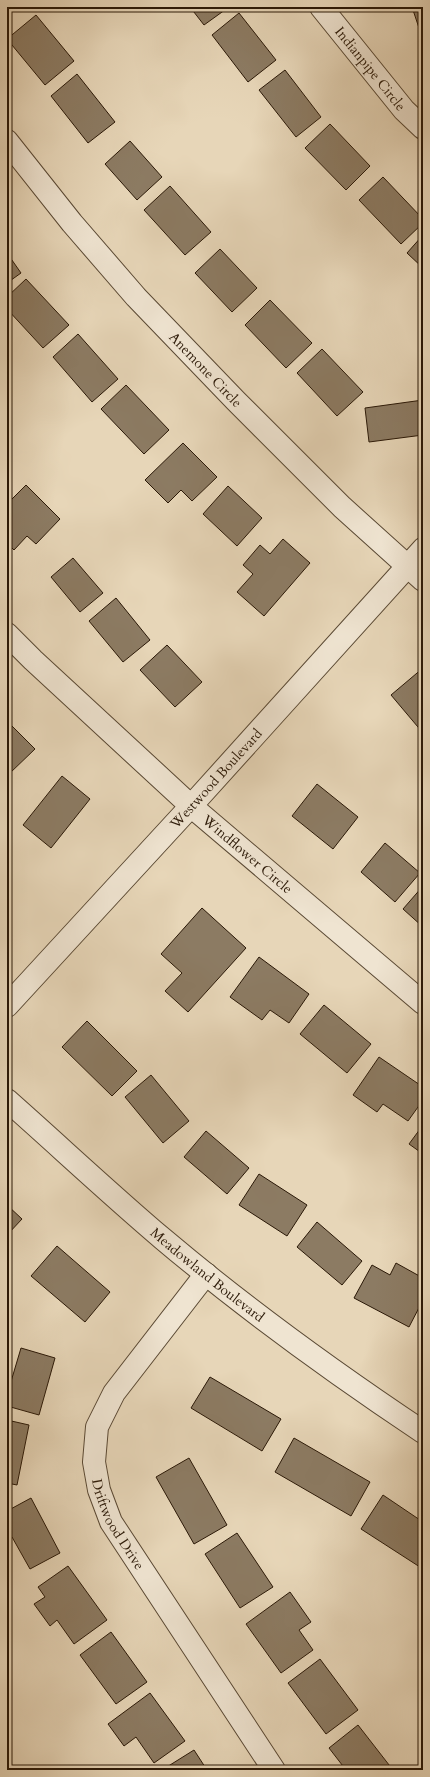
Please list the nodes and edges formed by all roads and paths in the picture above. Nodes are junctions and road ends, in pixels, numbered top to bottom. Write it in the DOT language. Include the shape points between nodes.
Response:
graph roads {
  1 [pos="321,7"];
  2 [pos="423,128"];
  3 [pos="7,141"];
  4 [pos="423,549"];
  5 [pos="415,573"];
  6 [pos="7,634"];
  7 [pos="191,806"];
  8 [pos="423,1003"];
  9 [pos="7,1006"];
  10 [pos="7,1100"];
  11 [pos="206,1274"];
  12 [pos="423,1432"];
  13 [pos="274,1770"];
  1 -- 2 [label="street, Indianpipe Circle" via="404,110"];
  3 -- 5 [label="street, Anemone Circle" via="72,223 136,297 236,401"];
  4 -- 5 [label="street, Westwood Boulevard"];
  5 -- 7 [label="street, Westwood Boulevard"];
  6 -- 7 [label="street, Windflower Circle"];
  7 -- 8 [label="street, Windflower Circle"];
  7 -- 9 [label="street, Westwood Boulevard"];
  10 -- 11 [label="street, Meadowland Boulevard"];
  11 -- 12 [label="street, Meadowland Boulevard" via="342,1378"];
  11 -- 13 [label="street, Driftwood Drive" via="114,1393 97,1427 94,1462 99,1490 111,1522"];
}
